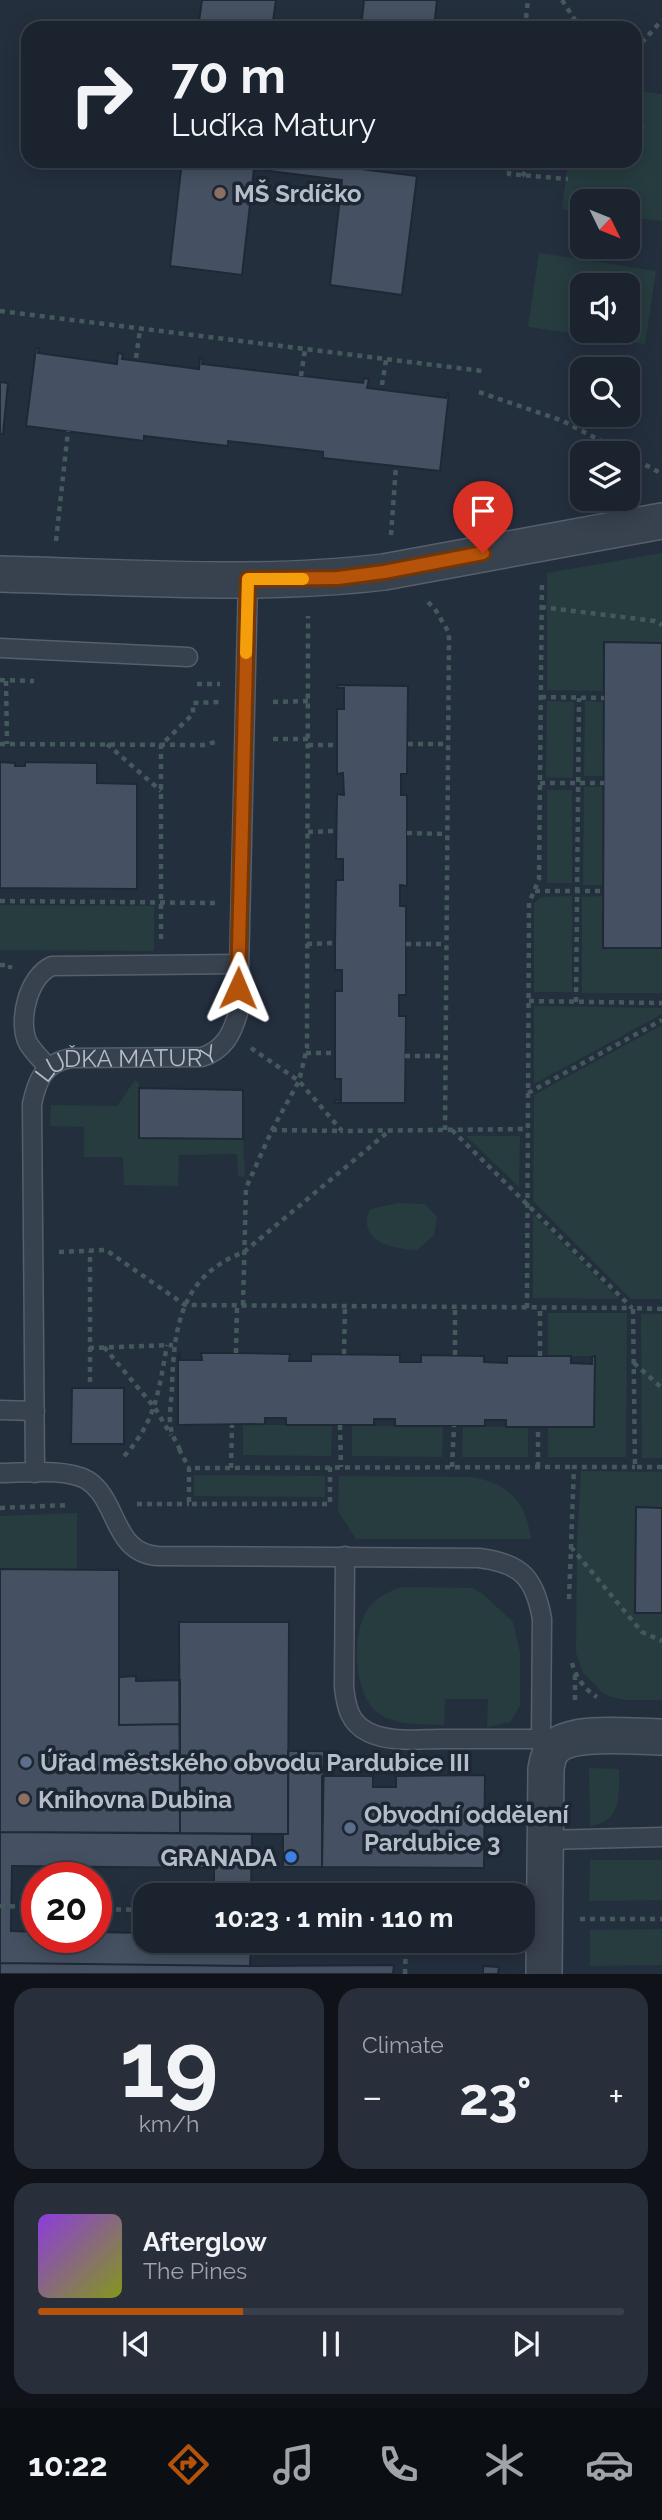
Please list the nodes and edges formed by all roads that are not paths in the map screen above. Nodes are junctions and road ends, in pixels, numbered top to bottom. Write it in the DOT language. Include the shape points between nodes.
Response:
graph roads {
  1 [pos="662,521"];
  2 [pos="0,574"];
  3 [pos="248,579"];
  4 [pos="0,649"];
  5 [pos="188,657"];
  6 [pos="239,964"];
  7 [pos="48,1067"];
  8 [pos="0,1410"];
  9 [pos="35,1411"];
  10 [pos="0,1473"];
  11 [pos="35,1473"];
  12 [pos="345,1556"];
  13 [pos="662,1737"];
  14 [pos="547,1744"];
  15 [pos="662,1838"];
  16 [pos="545,1840"];
  17 [pos="544,1974"];
  1 -- 3 [label="street" via="384,572"];
  2 -- 3 [label="street"];
  3 -- 6 [label="lane, LUĎKA MATURY"];
  4 -- 5 [label="lane"];
  6 -- 7 [label="lane, LUĎKA MATURY" via="237,1013 218,1050 202,1057 71,1058"];
  6 -- 7 [label="lane" via="52,966 41,973 26,1005 27,1040"];
  7 -- 9 [label="lane, LUĎKA MATURY" via="32,1104"];
  8 -- 9 [label="lane"];
  9 -- 11 [label="lane, LUĎKA MATURY"];
  10 -- 11 [label="lane"];
  11 -- 12 [label="lane" via="86,1480 100,1494 130,1544 142,1553"];
  12 -- 14 [label="lane" via="499,1560 525,1574 535,1588 542,1619"];
  12 -- 14 [label="lane" via="344,1687 350,1715 358,1724 368,1732 396,1738"];
  13 -- 14 [label="street" via="575,1737"];
  14 -- 16 [label="street"];
  15 -- 16 [label="lane"];
  16 -- 17 [label="street"];
}
